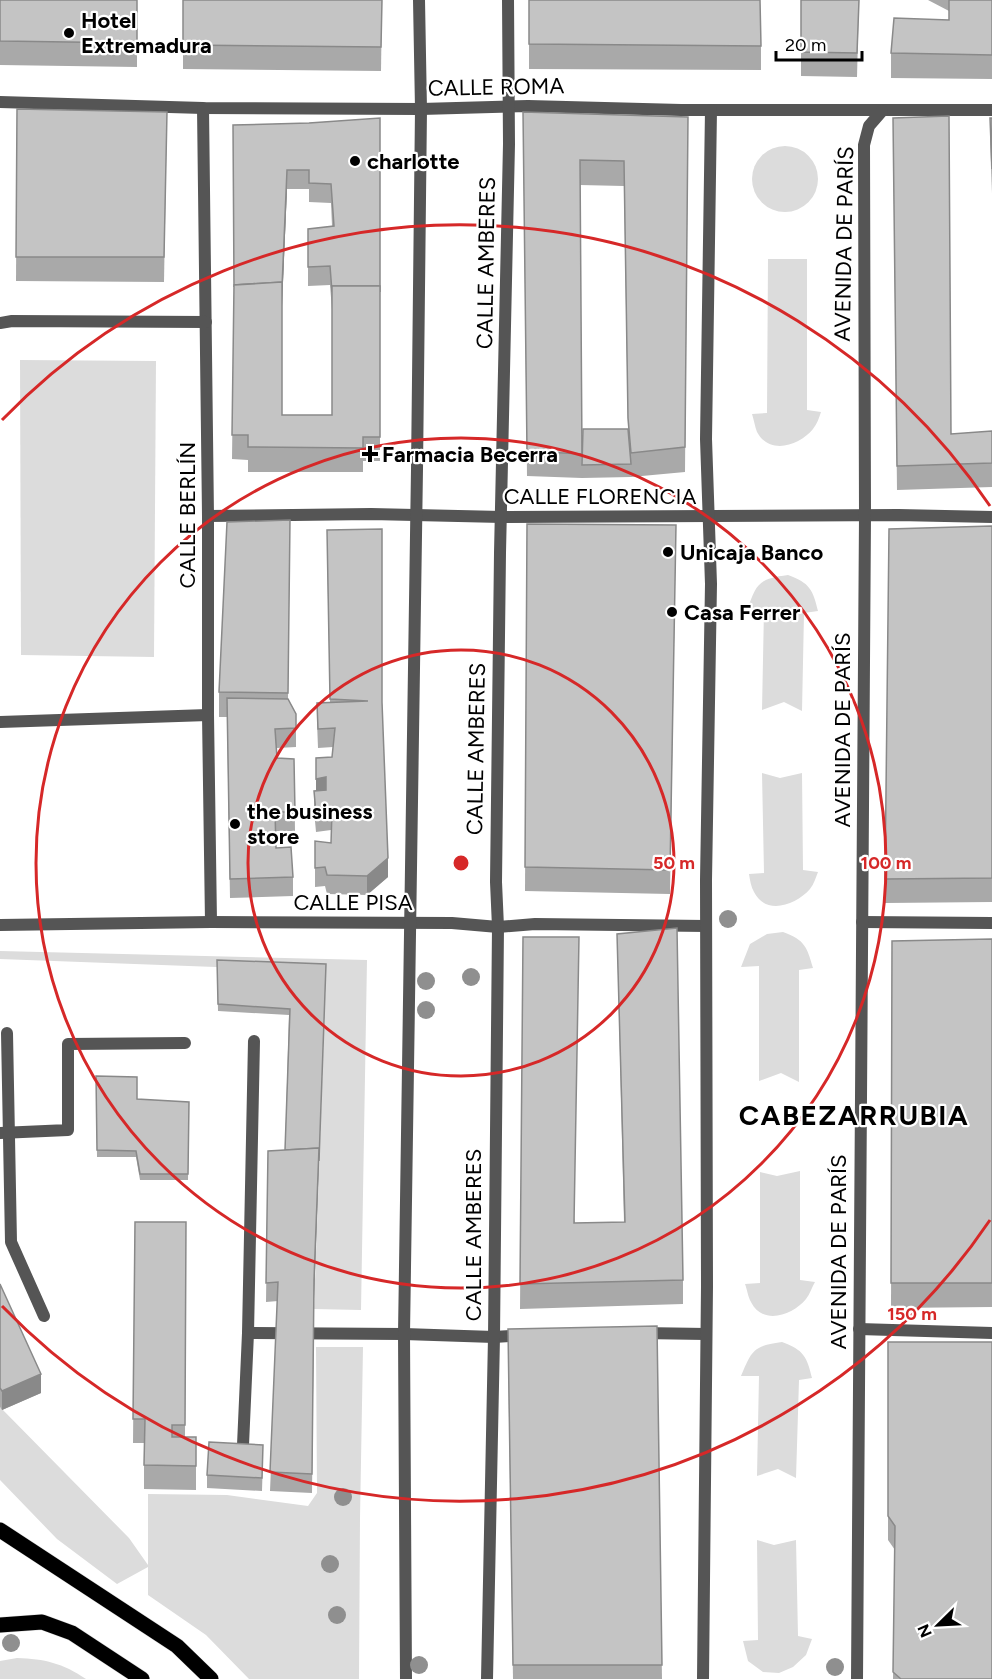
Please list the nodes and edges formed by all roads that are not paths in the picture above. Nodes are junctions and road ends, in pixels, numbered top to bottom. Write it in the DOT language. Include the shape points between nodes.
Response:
graph roads {
  1 [pos="419,0"];
  2 [pos="508,0"];
  3 [pos="0,102"];
  4 [pos="508,106"];
  5 [pos="203,108"];
  6 [pos="421,109"];
  7 [pos="711,110"];
  8 [pos="882,111"];
  9 [pos="992,111"];
  10 [pos="206,322"];
  11 [pos="0,323"];
  12 [pos="208,516"];
  13 [pos="417,516"];
  14 [pos="707,516"];
  15 [pos="865,516"];
  16 [pos="992,517"];
  17 [pos="502,518"];
  18 [pos="208,715"];
  19 [pos="0,722"];
  20 [pos="211,922"];
  21 [pos="862,922"];
  22 [pos="410,923"];
  23 [pos="992,923"];
  24 [pos="0,925"];
  25 [pos="706,926"];
  26 [pos="498,927"];
  27 [pos="7,1033"];
  28 [pos="254,1041"];
  29 [pos="185,1043"];
  30 [pos="4,1133"];
  31 [pos="44,1316"];
  32 [pos="859,1329"];
  33 [pos="248,1333"];
  34 [pos="625,1333"];
  35 [pos="992,1333"];
  36 [pos="404,1334"];
  37 [pos="706,1334"];
  38 [pos="533,1335"];
  39 [pos="494,1337"];
  40 [pos="243,1445"];
  41 [pos="0,1530"];
  42 [pos="0,1625"];
  43 [pos="141,1679"];
  44 [pos="211,1679"];
  45 [pos="406,1679"];
  46 [pos="487,1679"];
  47 [pos="703,1679"];
  48 [pos="857,1679"];
  1 -- 6 [label="street"];
  2 -- 4 [label="street, CALLE AMBERES"];
  3 -- 5 [label="street, CALLE ROMA"];
  4 -- 6 [label="street, CALLE ROMA"];
  4 -- 7 [label="street, CALLE ROMA"];
  4 -- 17 [label="street, CALLE AMBERES"];
  5 -- 6 [label="street, CALLE ROMA"];
  5 -- 10 [label="street, CALLE BERLÍN"];
  6 -- 13 [label="street"];
  7 -- 8 [label="street, CALLE ROMA"];
  7 -- 14 [label="street"];
  8 -- 9 [label="street, CALLE ROMA"];
  8 -- 15 [label="street, AVENIDA DE PARÍS" via="869,126 864,145"];
  10 -- 11 [label="street"];
  10 -- 12 [label="street, CALLE BERLÍN"];
  12 -- 13 [label="street, CALLE FLORENCIA"];
  12 -- 18 [label="street, CALLE BERLÍN"];
  13 -- 17 [label="street, CALLE FLORENCIA"];
  13 -- 22 [label="street"];
  14 -- 15 [label="street, CALLE FLORENCIA"];
  14 -- 17 [label="street, CALLE FLORENCIA"];
  14 -- 25 [label="street" via="711,584"];
  15 -- 16 [label="street, CALLE FLORENCIA"];
  15 -- 21 [label="street, AVENIDA DE PARÍS"];
  17 -- 26 [label="street, CALLE AMBERES"];
  18 -- 19 [label="street"];
  18 -- 20 [label="street, CALLE BERLÍN"];
  20 -- 22 [label="street, CALLE PISA"];
  20 -- 24 [label="street, CALLE PISA"];
  21 -- 23 [label="street"];
  21 -- 32 [label="street, AVENIDA DE PARÍS"];
  22 -- 26 [label="street, CALLE PISA"];
  22 -- 36 [label="street"];
  25 -- 26 [label="street, CALLE PISA"];
  25 -- 37 [label="street"];
  26 -- 39 [label="street, CALLE AMBERES"];
  27 -- 30 [label="street"];
  28 -- 33 [label="street"];
  29 -- 30 [label="street" via="68,1044 68,1130"];
  30 -- 31 [label="street" via="11,1242"];
  32 -- 35 [label="street"];
  32 -- 48 [label="street, AVENIDA DE PARÍS"];
  33 -- 36 [label="street"];
  33 -- 40 [label="street"];
  34 -- 37 [label="street"];
  36 -- 39 [label="street"];
  36 -- 45 [label="street"];
  37 -- 47 [label="street"];
  38 -- 39 [label="street"];
  39 -- 46 [label="street, CALLE AMBERES"];
  41 -- 44 [label="main road" via="177,1646"];
  42 -- 43 [label="main road" via="42,1622 72,1633"];
}
